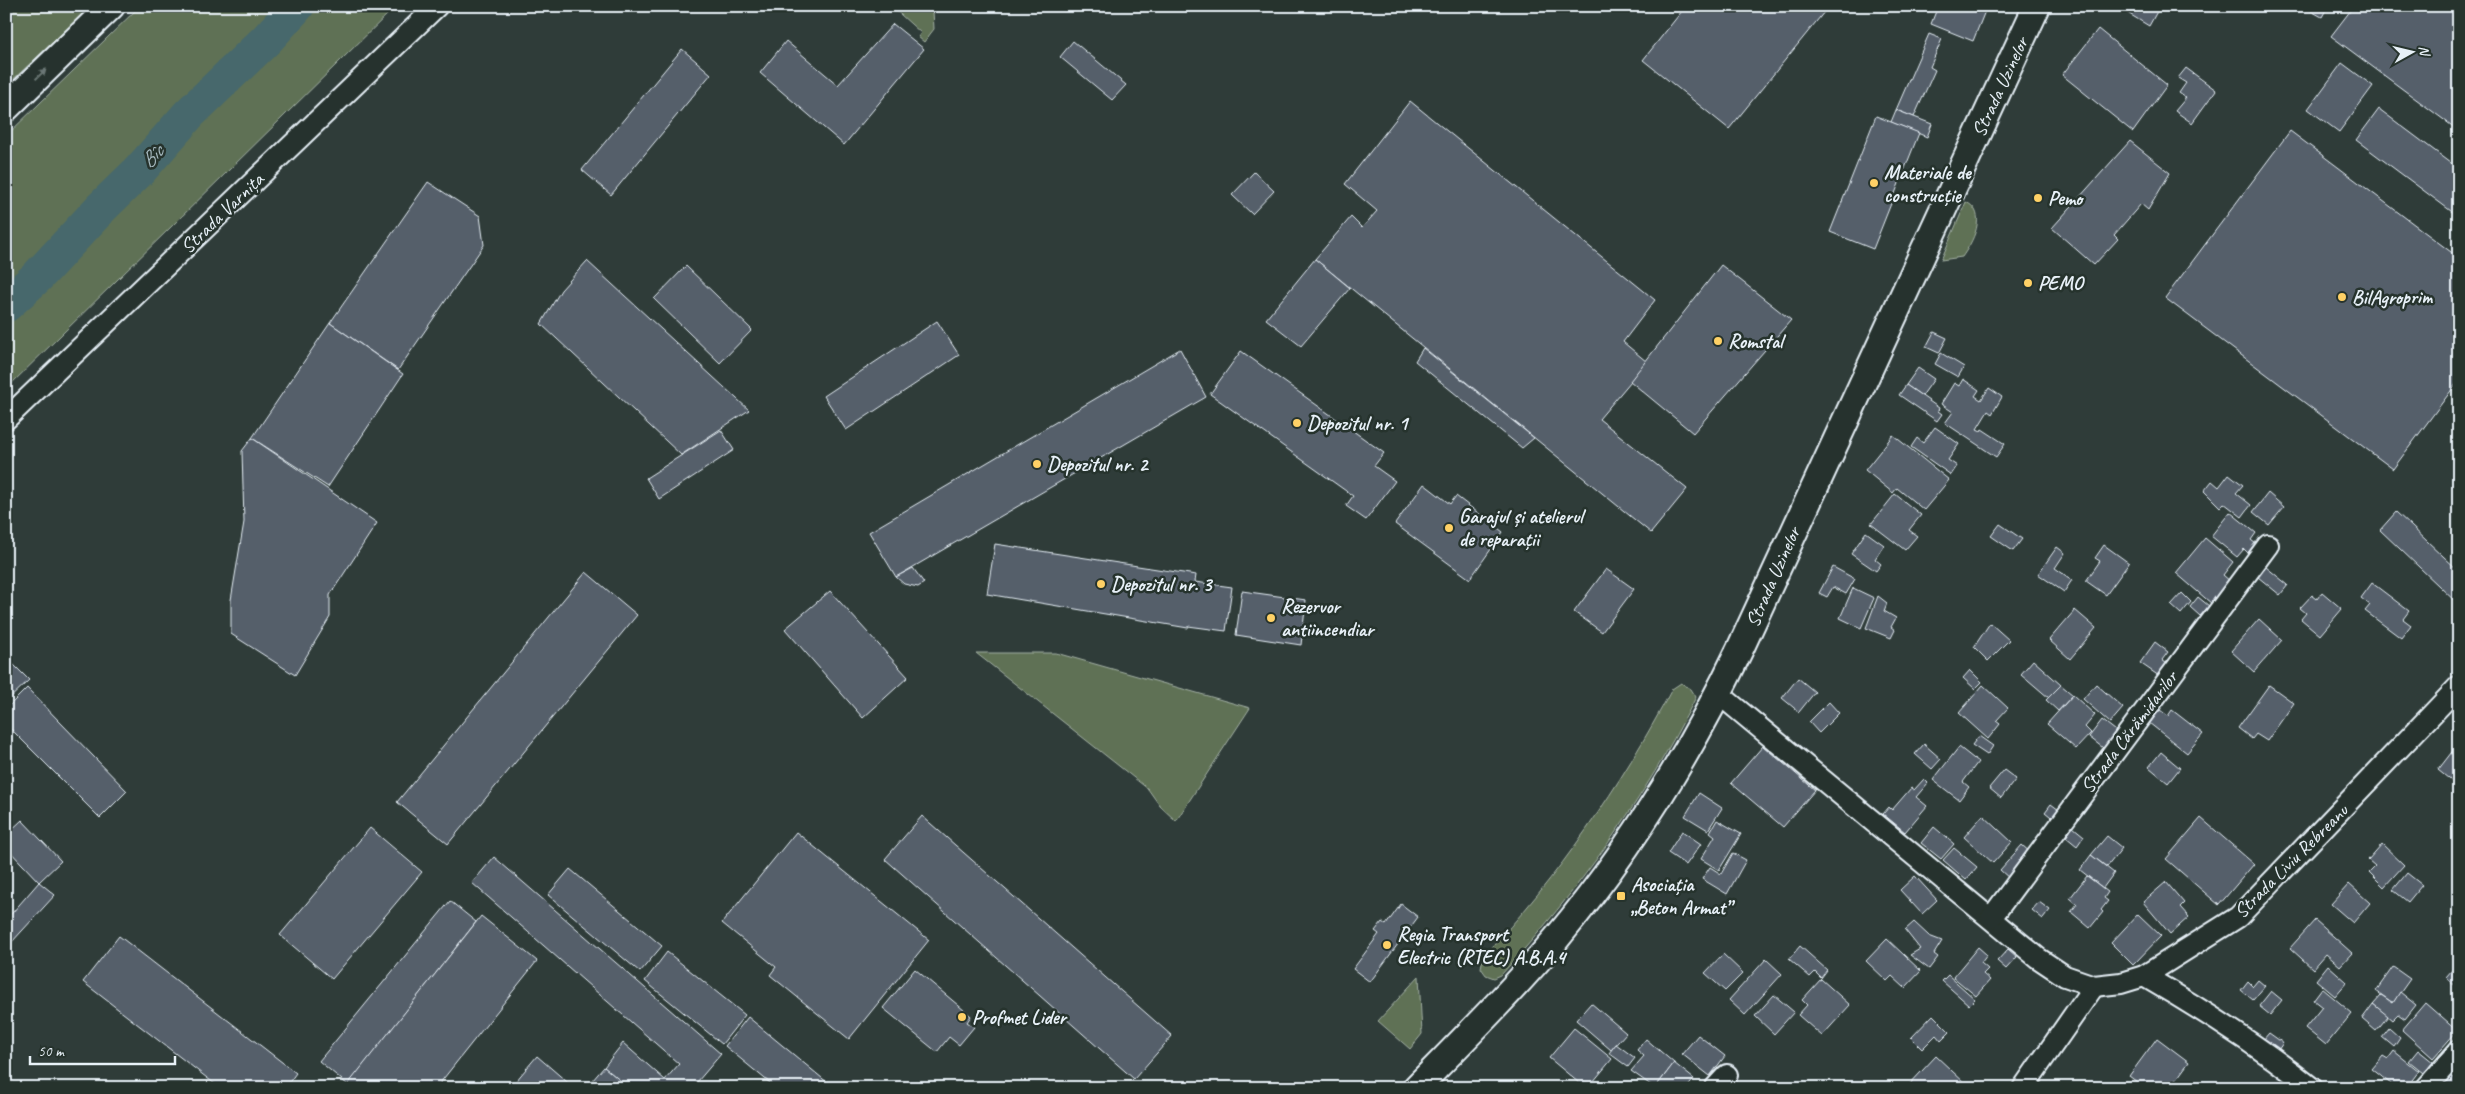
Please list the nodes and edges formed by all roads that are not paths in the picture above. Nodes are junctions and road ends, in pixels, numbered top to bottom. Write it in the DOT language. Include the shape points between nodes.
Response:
graph roads {
  1 [pos="111,6"];
  2 [pos="437,6"];
  3 [pos="2038,6"];
  4 [pos="6,108"];
  5 [pos="6,419"];
  6 [pos="2268,545"];
  7 [pos="2459,686"];
  8 [pos="1719,694"];
  9 [pos="1991,918"];
  10 [pos="2144,976"];
  11 [pos="2094,986"];
  12 [pos="2459,1050"];
  13 [pos="1416,1088"];
  14 [pos="2023,1088"];
  15 [pos="2312,1088"];
  16 [pos="2426,1088"];
  4 -- 1 [label="main road, one-way"];
  2 -- 5 [label="street, Strada Varnița"];
  3 -- 8 [label="main road, Strada Uzinelor"];
  6 -- 9 [label="street, Strada Cărămidarilor"];
  7 -- 10 [label="street, Strada Liviu Rebreanu" via="2238,917"];
  8 -- 9 [label="street"];
  8 -- 13 [label="main road, Strada Uzinelor" via="1667,784 1602,880 1555,940"];
  9 -- 11 [label="street" via="2038,958 2058,971"];
  10 -- 11 [label="street, Strada Liviu Rebreanu"];
  10 -- 15 [label="street" via="2264,1050"];
  11 -- 14 [label="street"];
  12 -- 16 [label="street"];
}
